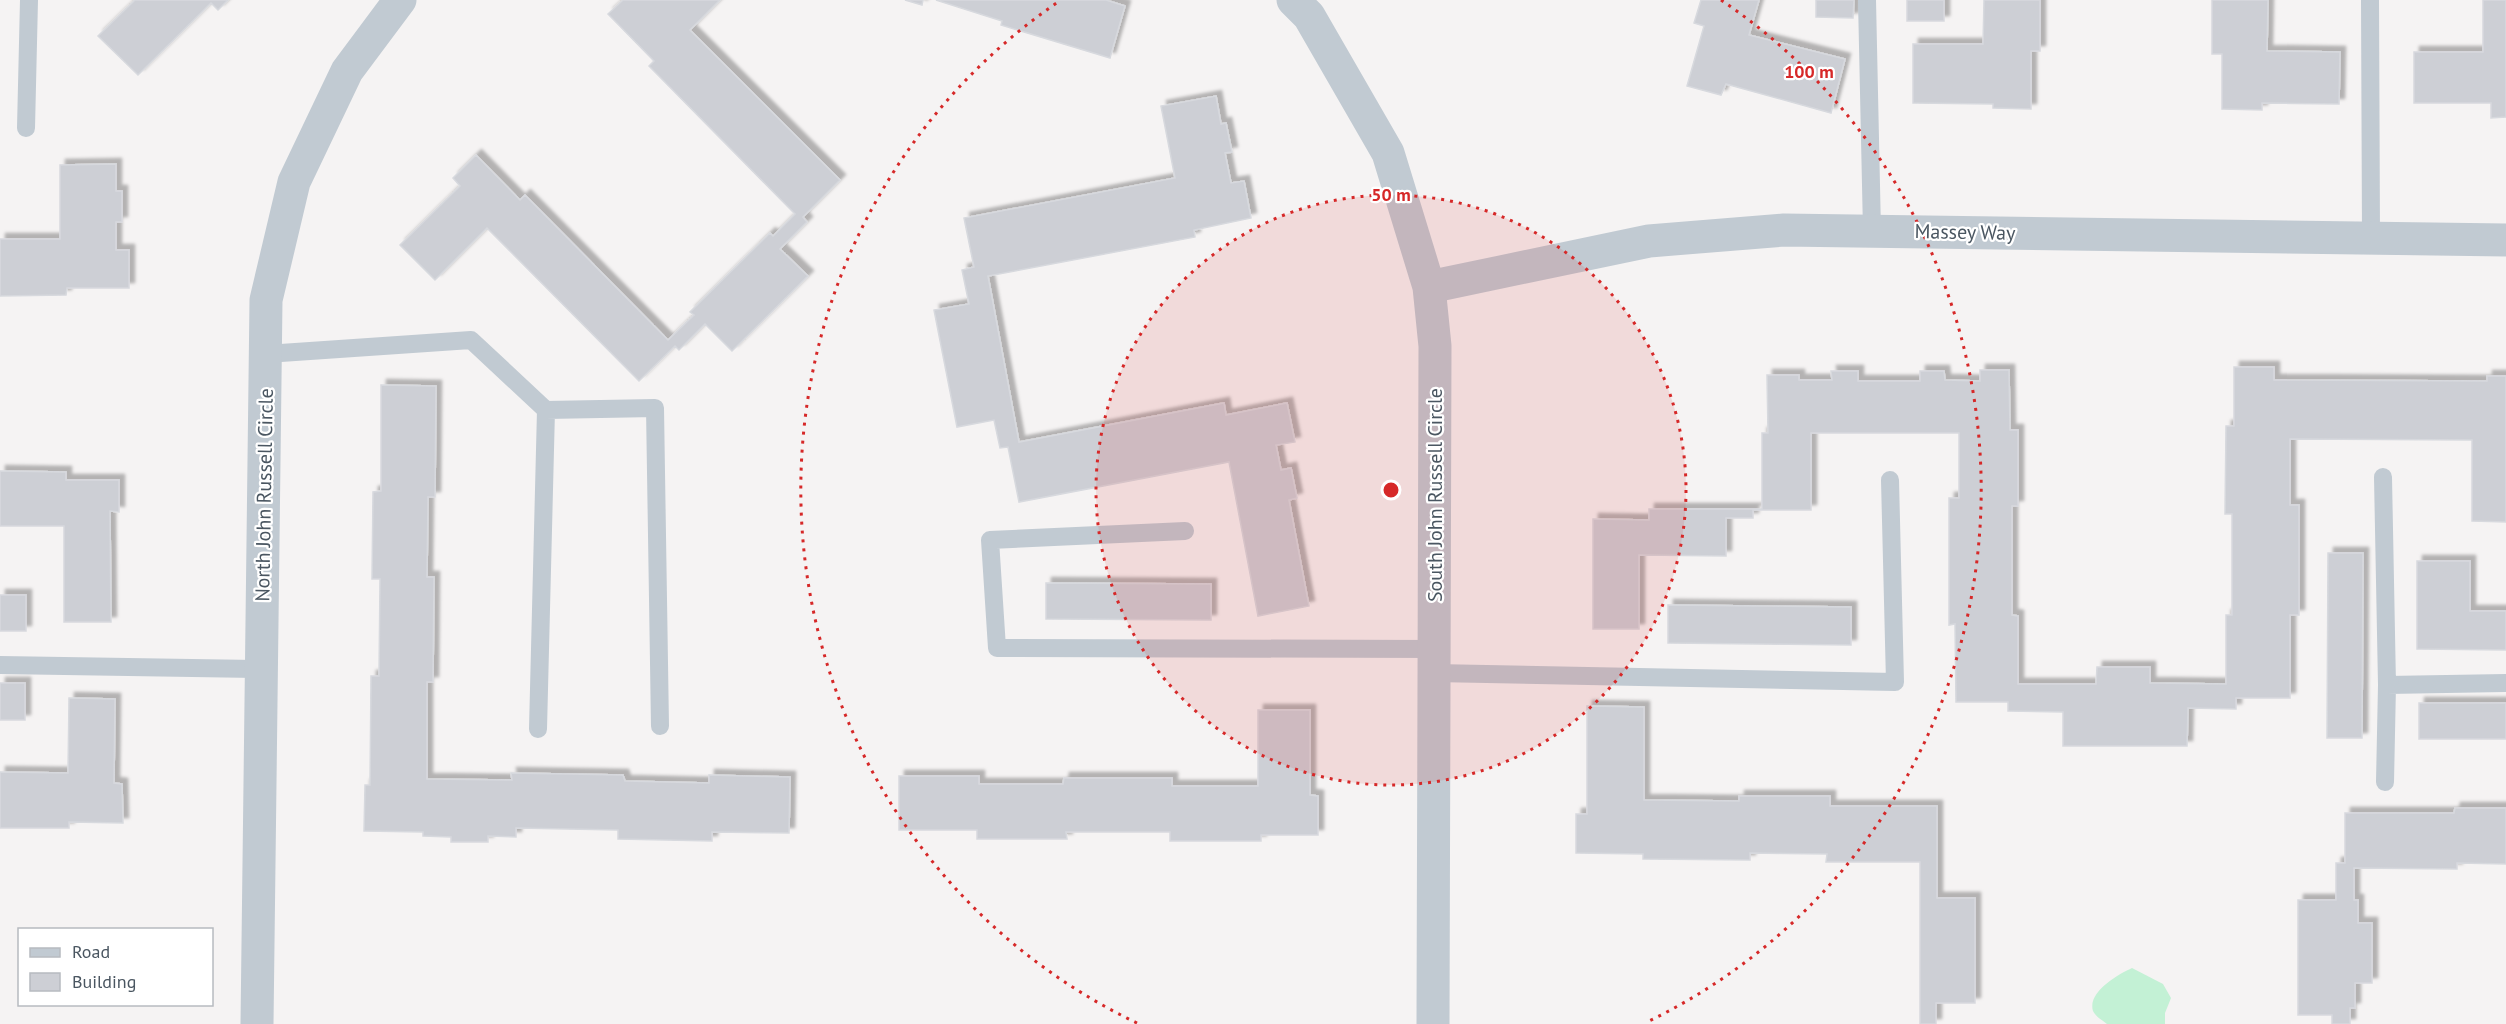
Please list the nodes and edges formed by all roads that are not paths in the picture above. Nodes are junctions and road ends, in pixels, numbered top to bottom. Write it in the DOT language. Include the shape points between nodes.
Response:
graph roads {
  1 [pos="29,0"];
  2 [pos="400,0"];
  3 [pos="1293,0"];
  4 [pos="1867,0"];
  5 [pos="2370,0"];
  6 [pos="26,128"];
  7 [pos="1872,231"];
  8 [pos="2371,238"];
  9 [pos="2506,240"];
  10 [pos="1429,287"];
  11 [pos="266,354"];
  12 [pos="546,410"];
  13 [pos="2383,477"];
  14 [pos="1890,480"];
  15 [pos="1185,531"];
  16 [pos="1434,661"];
  17 [pos="0,665"];
  18 [pos="261,669"];
  19 [pos="2506,683"];
  20 [pos="2387,685"];
  21 [pos="660,726"];
  22 [pos="538,729"];
  23 [pos="2385,782"];
  24 [pos="257,1024"];
  25 [pos="1433,1024"];
  1 -- 6 [label="lane"];
  2 -- 11 [label="street, North John Russell Circle" via="346,71 294,182 266,300"];
  3 -- 10 [label="street, South John Russell Circle" via="1310,16 1388,153"];
  4 -- 7 [label="lane"];
  5 -- 8 [label="lane"];
  7 -- 8 [label="street, Massey Way"];
  7 -- 10 [label="street, Massey Way" via="1784,230 1649,241"];
  8 -- 9 [label="street, Massey Way"];
  10 -- 16 [label="street, South John Russell Circle" via="1436,346"];
  11 -- 12 [label="lane" via="471,340"];
  11 -- 18 [label="street, North John Russell Circle"];
  12 -- 21 [label="lane" via="655,408"];
  12 -- 22 [label="lane"];
  13 -- 20 [label="lane"];
  14 -- 16 [label="lane" via="1894,682"];
  15 -- 16 [label="lane" via="990,540 997,648"];
  16 -- 25 [label="street, South John Russell Circle"];
  17 -- 18 [label="lane"];
  18 -- 24 [label="street, North John Russell Circle"];
  19 -- 20 [label="lane"];
  20 -- 23 [label="lane"];
}
